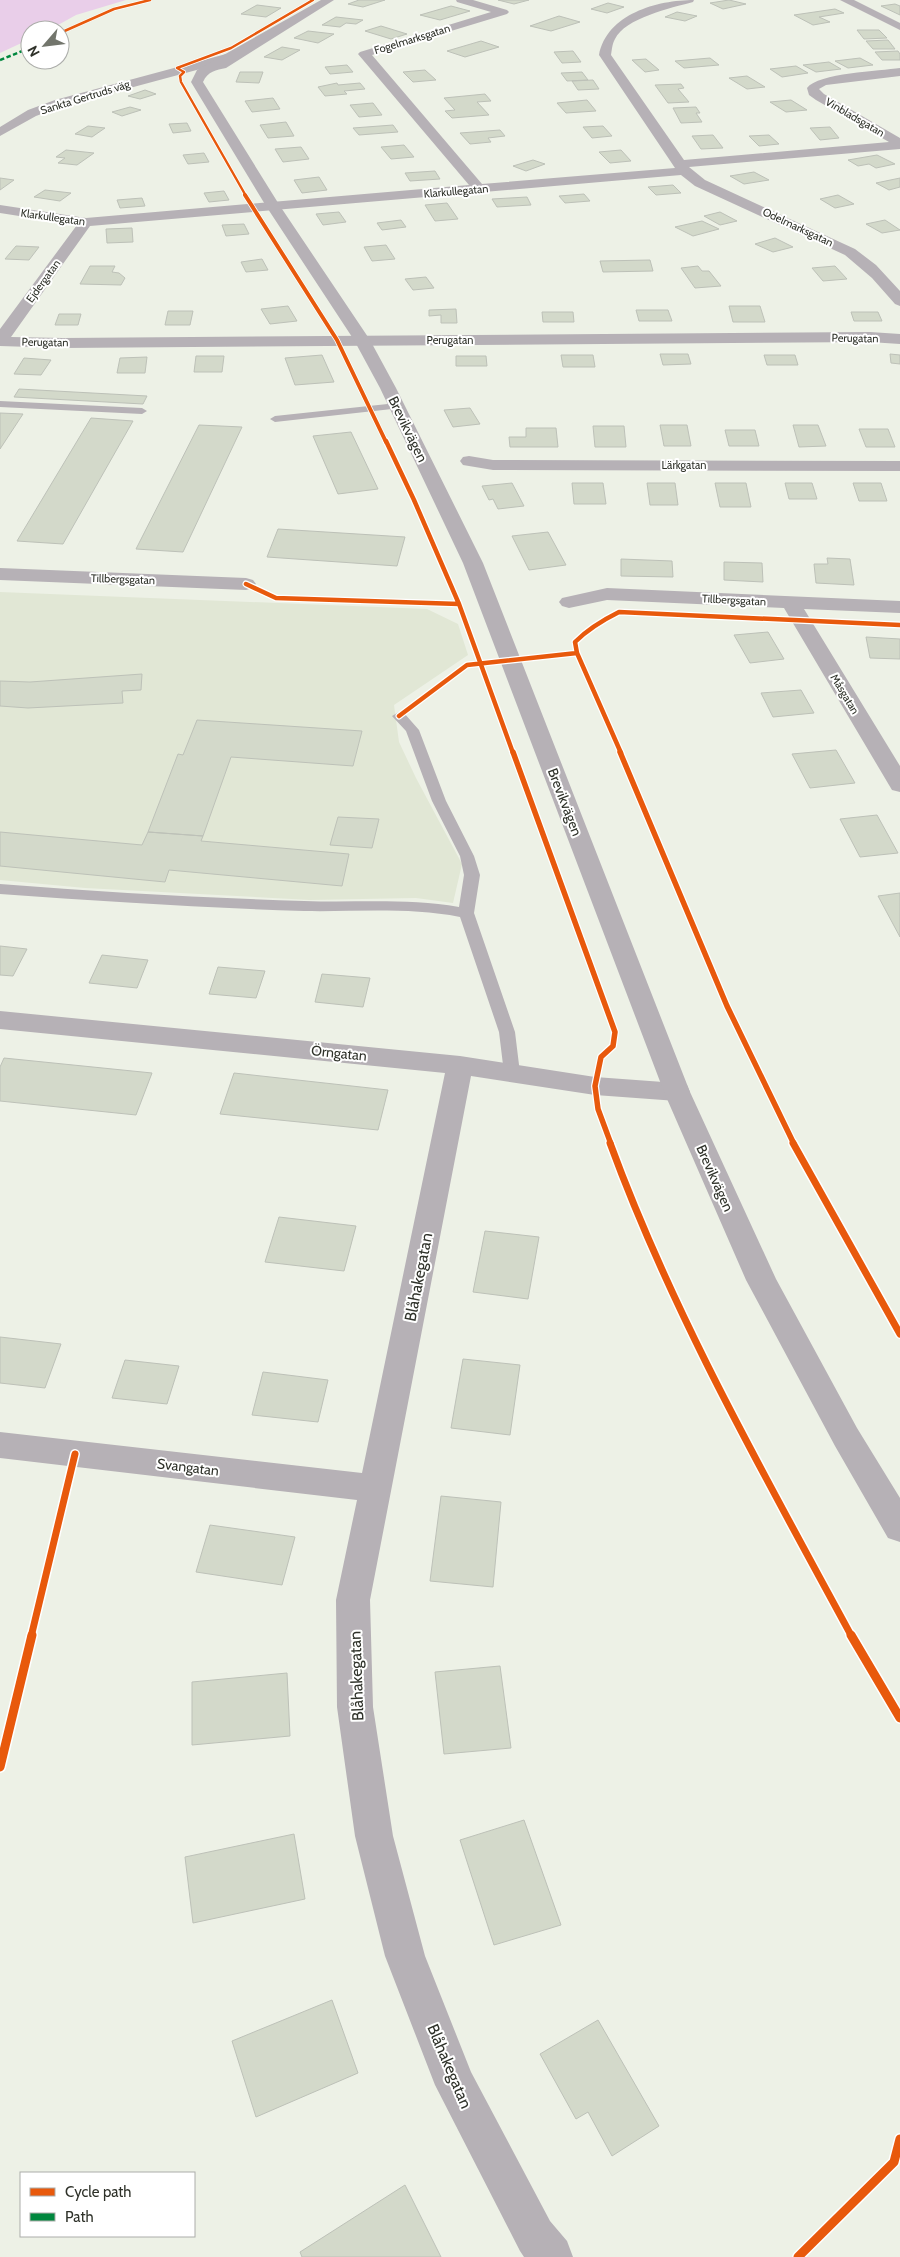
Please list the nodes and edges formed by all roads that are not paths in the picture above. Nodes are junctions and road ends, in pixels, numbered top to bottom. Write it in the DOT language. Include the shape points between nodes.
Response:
graph roads {
  1 [pos="329,0"];
  2 [pos="461,0"];
  3 [pos="689,0"];
  4 [pos="845,0"];
  5 [pos="900,28"];
  6 [pos="227,60"];
  7 [pos="900,72"];
  8 [pos="145,80"];
  9 [pos="202,82"];
  10 [pos="0,132"];
  11 [pos="900,144"];
  12 [pos="682,168"];
  13 [pos="479,190"];
  14 [pos="273,206"];
  15 [pos="0,210"];
  16 [pos="86,222"];
  17 [pos="900,301"];
  18 [pos="900,339"];
  19 [pos="362,340"];
  20 [pos="0,341"];
  21 [pos="0,404"];
  22 [pos="397,406"];
  23 [pos="142,410"];
  24 [pos="275,419"];
  25 [pos="469,461"];
  26 [pos="900,466"];
  27 [pos="0,574"];
  28 [pos="246,584"];
  29 [pos="569,602"];
  30 [pos="791,603"];
  31 [pos="900,607"];
  32 [pos="399,716"];
  33 [pos="900,785"];
  34 [pos="0,888"];
  35 [pos="466,913"];
  36 [pos="1,1024"];
  37 [pos="460,1065"];
  38 [pos="512,1073"];
  39 [pos="677,1092"];
  40 [pos="0,1445"];
  41 [pos="376,1488"];
  42 [pos="900,1528"];
  43 [pos="551,2257"];
  1 -- 6 [label="street, Sankta Gertruds väg"];
  2 -- 13 [label="street, Fogelmarksgatan" via="503,12 364,54"];
  3 -- 12 [label="street, Odelmarksgatan" via="626,23 609,39 605,54"];
  4 -- 5 [label="street"];
  6 -- 8 [label="street, Sankta Gertruds väg"];
  6 -- 9 [label="street"];
  6 -- 9 [label="street, Sankta Gertruds väg"];
  7 -- 11 [label="street, Vinbladsgatan" via="824,82 813,88 820,97"];
  8 -- 9 [label="street, Sankta Gertruds väg"];
  8 -- 10 [label="street, Sankta Gertruds väg" via="59,103 32,113"];
  9 -- 14 [label="street, Brevikvägen"];
  11 -- 12 [label="street, Klarkullegatan"];
  12 -- 13 [label="street, Klarkullegatan"];
  12 -- 17 [label="street, Odelmarksgatan" via="700,183 850,252 874,270"];
  13 -- 14 [label="street, Klarkullegatan"];
  14 -- 16 [label="street, Klarkullegatan"];
  14 -- 19 [label="street, Brevikvägen"];
  15 -- 16 [label="street, Klarkullegatan"];
  16 -- 20 [label="street, Ejdergatan"];
  18 -- 19 [label="street, Perugatan"];
  19 -- 20 [label="street, Perugatan"];
  19 -- 22 [label="street, Brevikvägen"];
  21 -- 23 [label="lane"];
  22 -- 24 [label="lane"];
  22 -- 39 [label="street, Brevikvägen" via="473,563"];
  25 -- 26 [label="street, Lärkgatan" via="493,465"];
  27 -- 28 [label="street, Tillbergsgatan"];
  29 -- 30 [label="street, Tillbergsgatan" via="607,594"];
  30 -- 31 [label="street, Tillbergsgatan"];
  30 -- 33 [label="street, Måsgatan"];
  32 -- 35 [label="lane" via="412,730 439,801 467,856 472,875"];
  34 -- 35 [label="lane" via="306,906 427,906"];
  35 -- 38 [label="lane" via="507,1032"];
  36 -- 37 [label="street, Örngatan"];
  37 -- 38 [label="street, Örngatan"];
  37 -- 41 [label="street, Blåhakegatan"];
  38 -- 39 [label="street, Örngatan" via="595,1086"];
  39 -- 42 [label="street, Brevikvägen" via="761,1280 846,1437"];
  40 -- 41 [label="street, Svangatan"];
  41 -- 43 [label="street, Blåhakegatan" via="354,1600 355,1707 374,1836 405,1956 456,2085 535,2236"];
}
